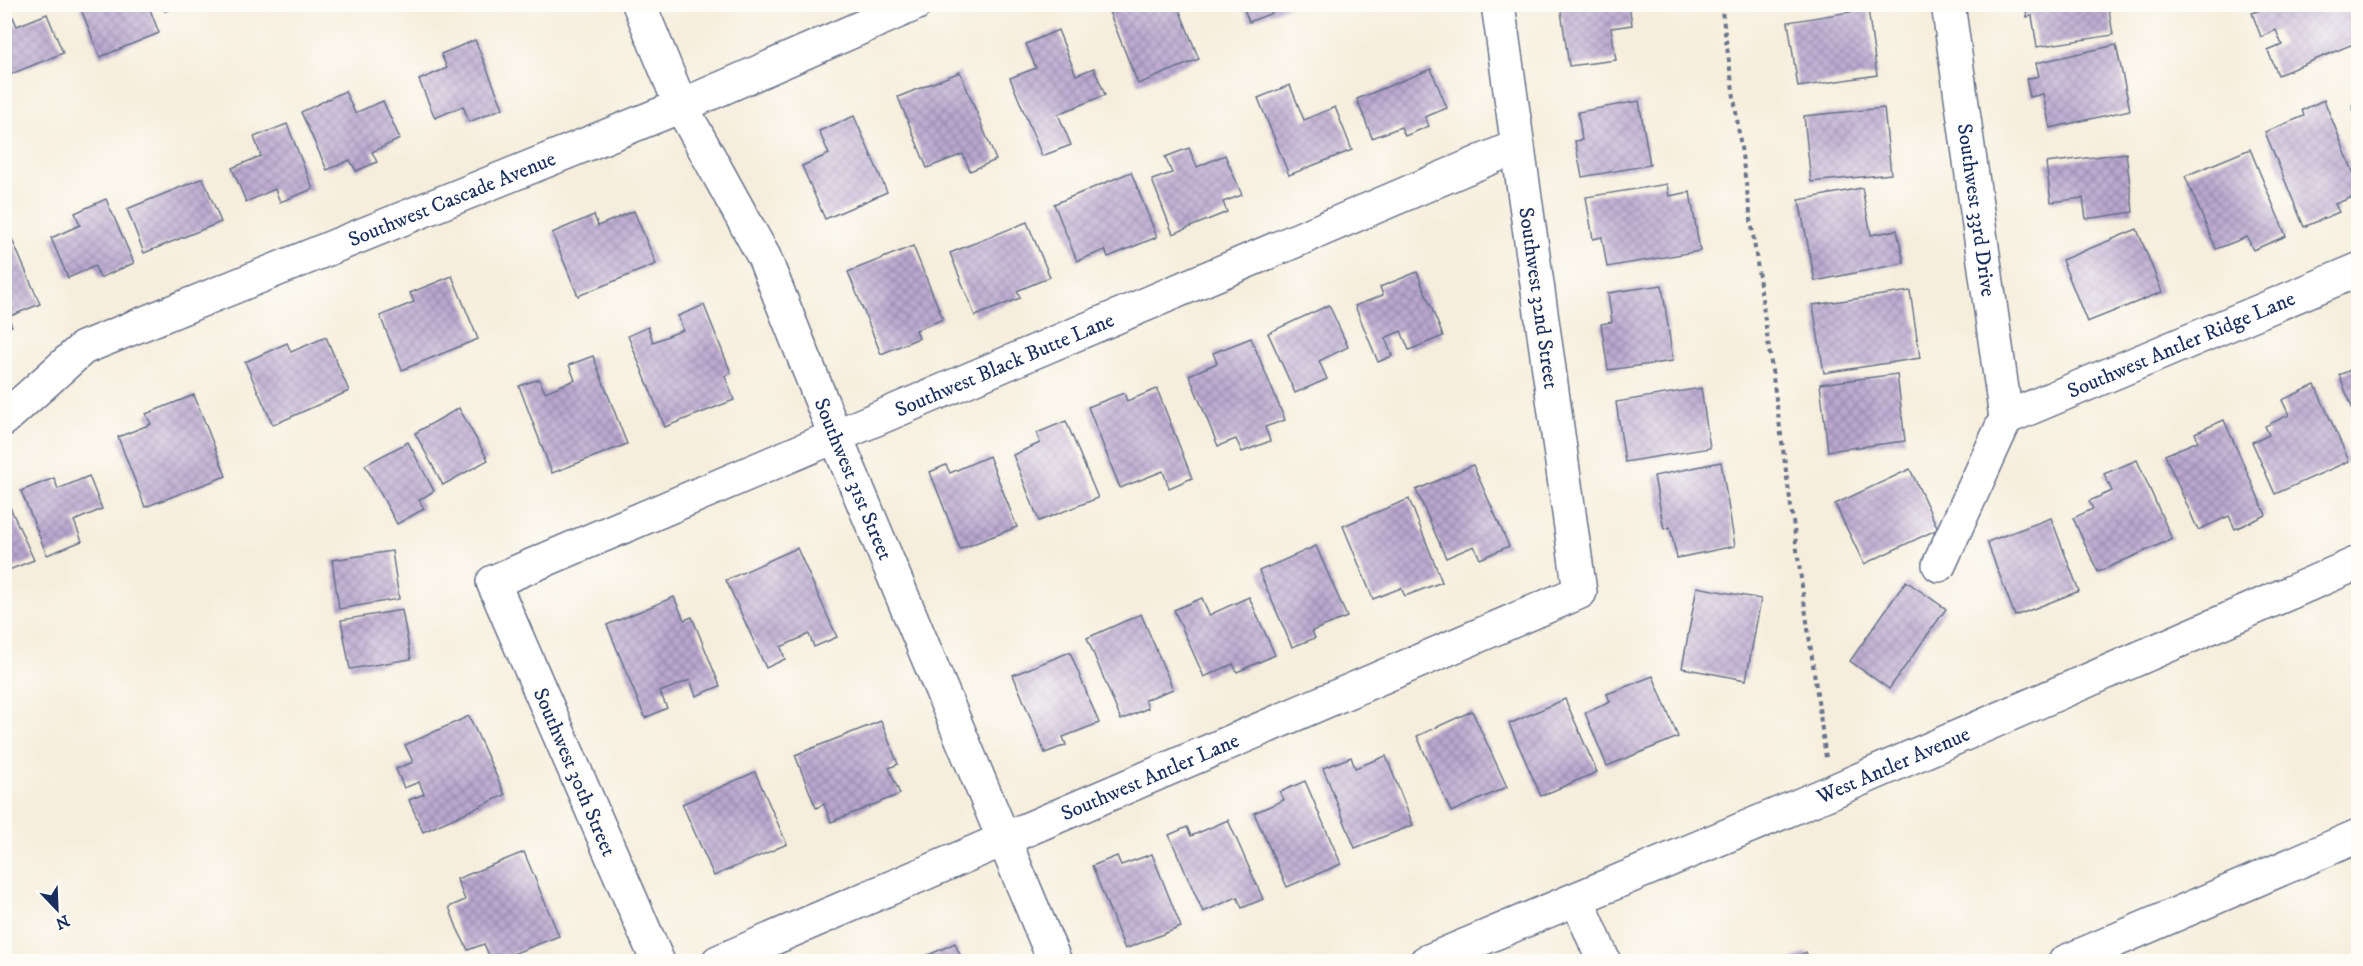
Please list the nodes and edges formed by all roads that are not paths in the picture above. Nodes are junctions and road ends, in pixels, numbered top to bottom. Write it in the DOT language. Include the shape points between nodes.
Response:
graph roads {
  1 [pos="639,4"];
  2 [pos="915,4"];
  3 [pos="1498,4"];
  4 [pos="1948,4"];
  5 [pos="681,106"];
  6 [pos="1518,146"];
  7 [pos="2358,270"];
  8 [pos="2006,418"];
  9 [pos="4,419"];
  10 [pos="835,435"];
  11 [pos="2358,563"];
  12 [pos="1939,565"];
  13 [pos="493,582"];
  14 [pos="1580,592"];
  15 [pos="2358,836"];
  16 [pos="1005,840"];
  17 [pos="1577,899"];
  18 [pos="2103,954"];
  19 [pos="658,962"];
  20 [pos="718,962"];
  21 [pos="1055,962"];
  22 [pos="1426,962"];
  23 [pos="1604,962"];
  24 [pos="2065,962"];
  1 -- 5 [label="street, Southwest 31st Street"];
  2 -- 5 [label="street, Southwest Cascade Avenue"];
  3 -- 6 [label="street, Southwest 32nd Street"];
  4 -- 8 [label="street, Southwest 33rd Drive"];
  5 -- 9 [label="street, Southwest Cascade Avenue" via="83,348"];
  5 -- 10 [label="street, Southwest 31st Street" via="764,257"];
  6 -- 10 [label="street, Southwest Black Butte Lane"];
  6 -- 14 [label="street, Southwest 32nd Street"];
  7 -- 8 [label="street, Southwest Antler Ridge Lane"];
  8 -- 12 [label="street"];
  10 -- 13 [label="street, Southwest Black Butte Lane"];
  10 -- 16 [label="street, Southwest 31st Street"];
  11 -- 17 [label="street, West Antler Avenue"];
  13 -- 19 [label="street, Southwest 30th Street"];
  14 -- 16 [label="street, Southwest Antler Lane"];
  15 -- 18 [label="street"];
  16 -- 20 [label="street, Southwest Antler Lane"];
  16 -- 21 [label="street, Southwest 31st Street"];
  17 -- 22 [label="street, West Antler Avenue"];
  17 -- 23 [label="street"];
  18 -- 24 [label="street"];
}
